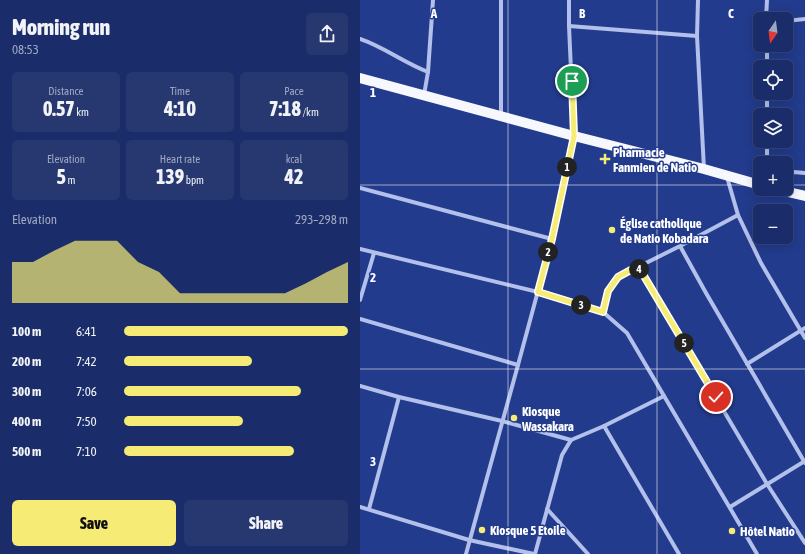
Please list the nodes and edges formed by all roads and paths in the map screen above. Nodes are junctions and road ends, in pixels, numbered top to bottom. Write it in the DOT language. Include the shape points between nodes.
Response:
graph roads {
  1 [pos="433,0"];
  2 [pos="501,0"];
  3 [pos="569,0"];
  4 [pos="698,0"];
  5 [pos="767,0"];
  6 [pos="766,12"];
  7 [pos="805,19"];
  8 [pos="793,20"];
  9 [pos="569,26"];
  10 [pos="697,36"];
  11 [pos="360,39"];
  12 [pos="428,72"];
  13 [pos="360,78"];
  14 [pos="424,96"];
  15 [pos="501,117"];
  16 [pos="574,136"];
  17 [pos="704,169"];
  18 [pos="793,173"];
  19 [pos="805,173"];
  20 [pos="727,176"];
  21 [pos="753,183"];
  22 [pos="360,188"];
  23 [pos="793,192"];
  24 [pos="805,196"];
  25 [pos="738,215"];
  26 [pos="552,239"];
  27 [pos="680,246"];
  28 [pos="360,249"];
  29 [pos="374,253"];
  30 [pos="638,266"];
  31 [pos="538,292"];
  32 [pos="360,300"];
  33 [pos="603,312"];
  34 [pos="360,319"];
  35 [pos="803,329"];
  36 [pos="805,338"];
  37 [pos="518,364"];
  38 [pos="747,364"];
  39 [pos="360,386"];
  40 [pos="664,396"];
  41 [pos="398,397"];
  42 [pos="502,421"];
  43 [pos="604,426"];
  44 [pos="571,440"];
  45 [pos="805,462"];
  46 [pos="768,484"];
  47 [pos="360,506"];
  48 [pos="730,507"];
  49 [pos="369,509"];
  50 [pos="547,509"];
  51 [pos="470,540"];
  52 [pos="805,543"];
  53 [pos="466,554"];
  54 [pos="534,554"];
  55 [pos="588,554"];
  56 [pos="679,554"];
  57 [pos="758,554"];
  1 -- 12 [label="street"];
  2 -- 15 [label="street"];
  3 -- 9 [label="street"];
  4 -- 10 [label="street"];
  5 -- 6 [label="street"];
  7 -- 8 [label="street"];
  9 -- 10 [label="street"];
  9 -- 16 [label="street"];
  10 -- 17 [label="street"];
  11 -- 12 [label="street"];
  12 -- 14 [label="street"];
  13 -- 14 [label="main road"];
  14 -- 15 [label="main road"];
  15 -- 16 [label="main road"];
  16 -- 17 [label="main road"];
  16 -- 26 [label="street"];
  17 -- 20 [label="main road"];
  18 -- 19 [label="street"];
  20 -- 21 [label="main road"];
  20 -- 25 [label="street"];
  22 -- 26 [label="street"];
  23 -- 24 [label="main road"];
  25 -- 27 [label="street"];
  25 -- 35 [label="street" via="761,263"];
  26 -- 31 [label="street"];
  27 -- 30 [label="street"];
  27 -- 38 [label="street"];
  28 -- 29 [label="street"];
  29 -- 31 [label="street"];
  29 -- 32 [label="street"];
  30 -- 33 [label="street" via="618,277 608,291"];
  30 -- 46 [label="street"];
  31 -- 33 [label="street"];
  31 -- 37 [label="street"];
  33 -- 40 [label="street" via="627,333"];
  34 -- 37 [label="street"];
  35 -- 36 [label="street"];
  35 -- 38 [label="street"];
  37 -- 42 [label="street"];
  38 -- 45 [label="street"];
  39 -- 41 [label="street"];
  40 -- 43 [label="street"];
  40 -- 48 [label="street"];
  41 -- 42 [label="street"];
  41 -- 49 [label="street"];
  42 -- 44 [label="street"];
  42 -- 51 [label="street"];
  43 -- 44 [label="street"];
  43 -- 56 [label="street"];
  44 -- 50 [label="street" via="562,455"];
  45 -- 46 [label="street"];
  46 -- 48 [label="street"];
  46 -- 52 [label="street"];
  47 -- 49 [label="street"];
  48 -- 57 [label="street"];
  49 -- 51 [label="street"];
  50 -- 54 [label="street"];
  50 -- 55 [label="street"];
  51 -- 53 [label="street"];
  51 -- 54 [label="street"];
}
